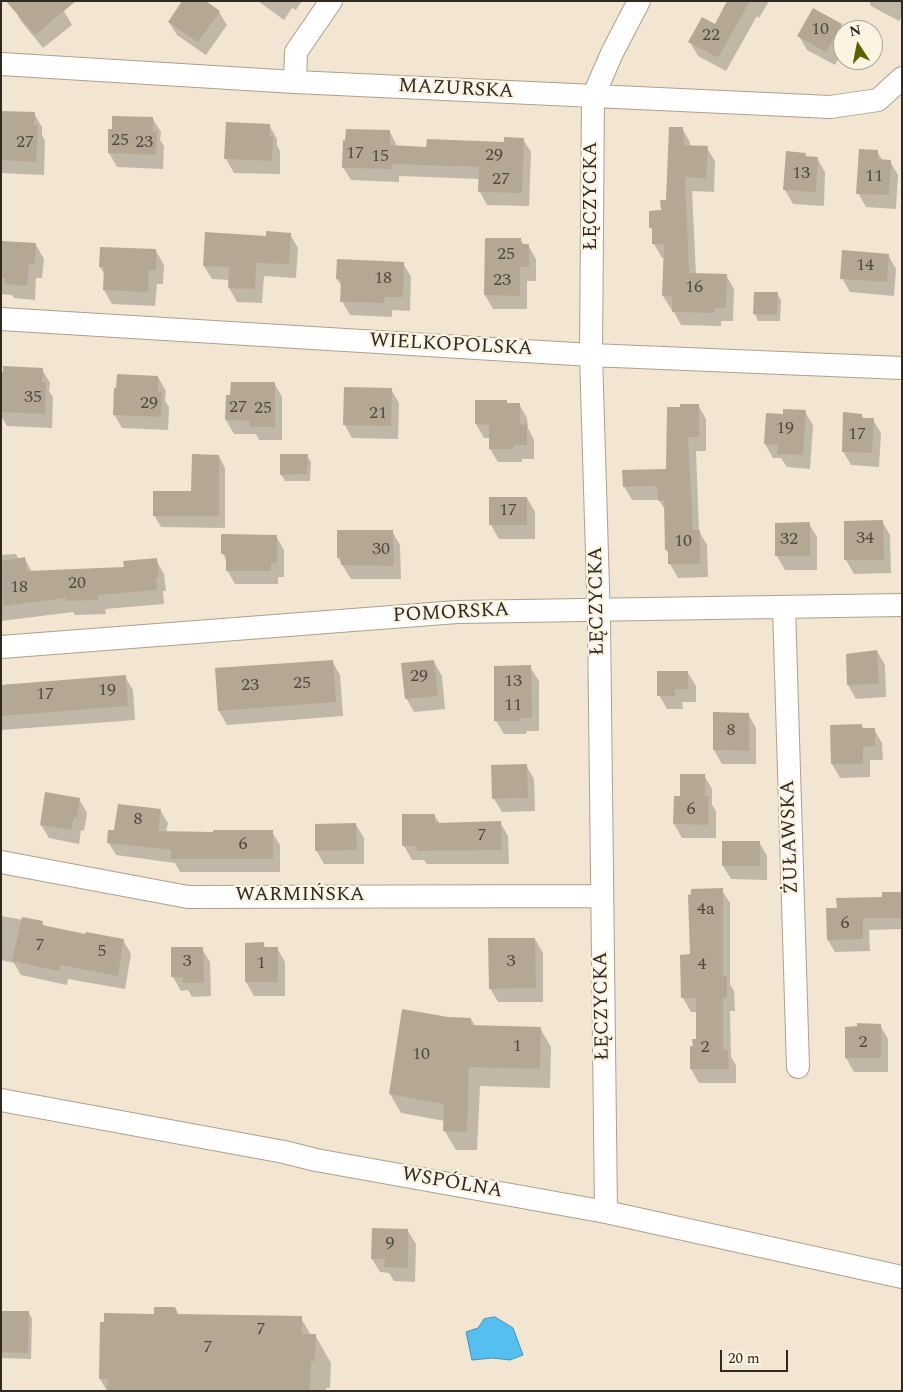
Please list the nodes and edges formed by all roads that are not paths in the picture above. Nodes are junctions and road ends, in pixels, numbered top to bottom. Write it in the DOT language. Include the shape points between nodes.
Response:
graph roads {
  1 [pos="331,1"];
  2 [pos="640,1"];
  3 [pos="1,64"];
  4 [pos="902,78"];
  5 [pos="295,82"];
  6 [pos="593,97"];
  7 [pos="1,319"];
  8 [pos="591,355"];
  9 [pos="902,368"];
  10 [pos="902,605"];
  11 [pos="784,608"];
  12 [pos="599,610"];
  13 [pos="1,647"];
  14 [pos="1,862"];
  15 [pos="601,896"];
  16 [pos="798,1067"];
  17 [pos="1,1100"];
  18 [pos="606,1212"];
  19 [pos="902,1277"];
  1 -- 5 [label="street" via="296,52"];
  2 -- 6 [label="street, ŁĘCZYCKA"];
  3 -- 5 [label="street, MAZURSKA"];
  4 -- 6 [label="street, MAZURSKA" via="878,100 830,108"];
  5 -- 6 [label="street, MAZURSKA"];
  6 -- 8 [label="street, ŁĘCZYCKA"];
  7 -- 8 [label="street, WIELKOPOLSKA"];
  8 -- 9 [label="street, WIELKOPOLSKA"];
  8 -- 12 [label="street, ŁĘCZYCKA"];
  10 -- 11 [label="street, POMORSKA"];
  11 -- 12 [label="street, POMORSKA"];
  11 -- 16 [label="street, ŻUŁAWSKA"];
  12 -- 13 [label="street, POMORSKA" via="457,612"];
  12 -- 15 [label="street, ŁĘCZYCKA"];
  14 -- 15 [label="street, WARMIŃSKA" via="188,897"];
  15 -- 18 [label="street, ŁĘCZYCKA"];
  17 -- 18 [label="street, WSPÓLNA"];
  18 -- 19 [label="street, WSPÓLNA"];
}
